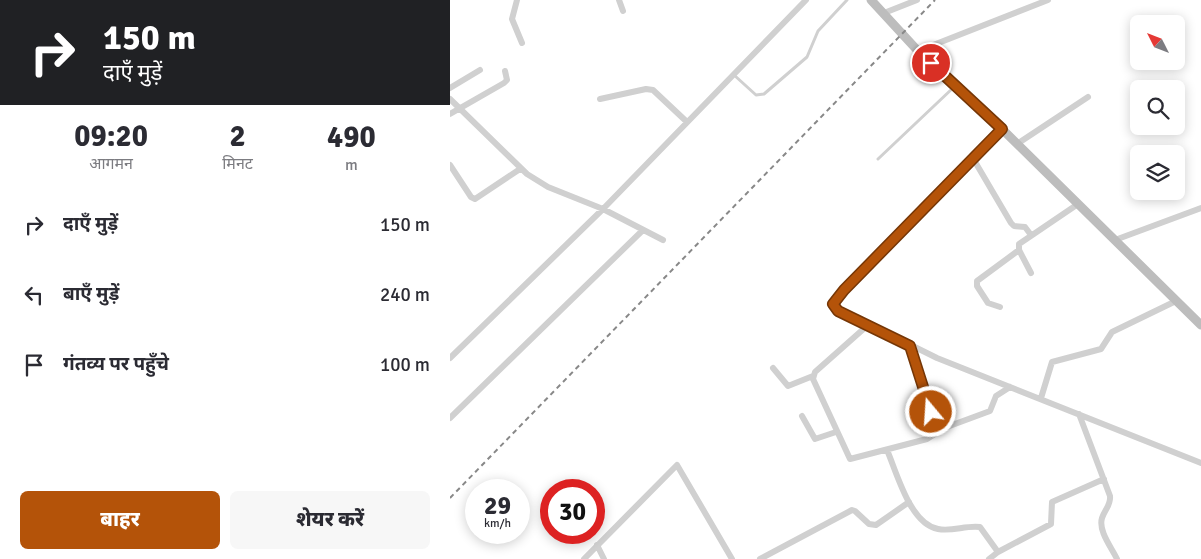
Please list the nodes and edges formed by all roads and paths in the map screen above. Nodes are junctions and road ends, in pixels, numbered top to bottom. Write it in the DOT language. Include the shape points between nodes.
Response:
graph roads {
  1 [pos="517,0"];
  2 [pos="620,0"];
  3 [pos="806,0"];
  4 [pos="847,0"];
  5 [pos="871,0"];
  6 [pos="917,0"];
  7 [pos="1048,0"];
  8 [pos="623,11"];
  9 [pos="884,13"];
  10 [pos="522,43"];
  11 [pos="918,51"];
  12 [pos="480,70"];
  13 [pos="505,71"];
  14 [pos="733,75"];
  15 [pos="956,86"];
  16 [pos="450,88"];
  17 [pos="1088,96"];
  18 [pos="450,99"];
  19 [pos="600,99"];
  20 [pos="459,108"];
  21 [pos="450,114"];
  22 [pos="687,122"];
  23 [pos="1002,129"];
  24 [pos="1017,144"];
  25 [pos="878,159"];
  26 [pos="974,160"];
  27 [pos="450,165"];
  28 [pos="520,169"];
  29 [pos="1078,204"];
  30 [pos="1201,208"];
  31 [pos="603,209"];
  32 [pos="643,230"];
  33 [pos="1031,235"];
  34 [pos="663,240"];
  35 [pos="1115,240"];
  36 [pos="1019,250"];
  37 [pos="1031,273"];
  38 [pos="1176,301"];
  39 [pos="1000,307"];
  40 [pos="868,325"];
  41 [pos="1201,325"];
  42 [pos="910,346"];
  43 [pos="450,358"];
  44 [pos="773,368"];
  45 [pos="813,376"];
  46 [pos="1010,387"];
  47 [pos="1041,398"];
  48 [pos="1079,414"];
  49 [pos="802,416"];
  50 [pos="450,418"];
  51 [pos="936,431"];
  52 [pos="836,432"];
  53 [pos="887,450"];
  54 [pos="1201,463"];
  55 [pos="1104,479"];
  56 [pos="909,502"];
  57 [pos="597,545"];
  58 [pos="1000,552"];
  59 [pos="584,559"];
  60 [pos="604,559"];
  61 [pos="732,559"];
  62 [pos="760,559"];
  63 [pos="989,559"];
  64 [pos="1007,559"];
  65 [pos="1117,559"];
  1 -- 10 [label="street" via="512,19"];
  2 -- 8 [label="street"];
  3 -- 14 [label="street"];
  4 -- 14 [label="lane" via="818,31 807,57 764,94 756,95"];
  5 -- 9 [label="main road"];
  6 -- 9 [label="street"];
  7 -- 11 [label="street"];
  9 -- 11 [label="main road"];
  11 -- 15 [label="main road"];
  12 -- 16 [label="street"];
  13 -- 20 [label="street" via="507,80 504,83"];
  14 -- 22 [label="street"];
  15 -- 23 [label="main road"];
  15 -- 25 [label="lane"];
  17 -- 24 [label="street"];
  18 -- 20 [label="street"];
  19 -- 22 [label="street" via="646,88 653,90"];
  20 -- 21 [label="street"];
  20 -- 28 [label="street"];
  22 -- 31 [label="street"];
  23 -- 24 [label="main road"];
  23 -- 26 [label="street"];
  24 -- 29 [label="main road"];
  26 -- 33 [label="street" via="1010,223 1024,226"];
  26 -- 40 [label="street" via="834,301 835,309"];
  27 -- 28 [label="street" via="475,199"];
  28 -- 31 [label="street" via="548,187"];
  29 -- 33 [label="street"];
  29 -- 35 [label="main road"];
  30 -- 35 [label="street"];
  31 -- 32 [label="street"];
  31 -- 43 [label="street"];
  32 -- 34 [label="street"];
  32 -- 50 [label="street"];
  33 -- 36 [label="street" via="1019,244"];
  35 -- 38 [label="main road"];
  36 -- 37 [label="street"];
  36 -- 39 [label="street" via="977,281 988,303"];
  38 -- 41 [label="main road"];
  38 -- 47 [label="street" via="1115,331 1101,349 1052,362"];
  40 -- 42 [label="street"];
  40 -- 45 [label="street"];
  42 -- 46 [label="street"];
  42 -- 51 [label="street"];
  44 -- 45 [label="street" via="788,386"];
  45 -- 52 [label="street" via="813,384"];
  46 -- 47 [label="street"];
  46 -- 51 [label="street" via="996,396 990,411"];
  47 -- 48 [label="street"];
  48 -- 54 [label="street"];
  48 -- 55 [label="street"];
  49 -- 52 [label="street" via="813,438"];
  51 -- 53 [label="street" via="931,437"];
  52 -- 53 [label="street" via="850,460"];
  53 -- 56 [label="street"];
  55 -- 58 [label="street" via="1052,502 1051,524"];
  55 -- 65 [label="street" via="1111,501 1102,523"];
  56 -- 58 [label="street" via="919,517 935,529 980,527"];
  56 -- 62 [label="street" via="876,525 869,524 852,510"];
  57 -- 59 [label="street"];
  57 -- 60 [label="street"];
  57 -- 61 [label="street" via="677,465"];
  58 -- 63 [label="street"];
  58 -- 64 [label="street"];
}
